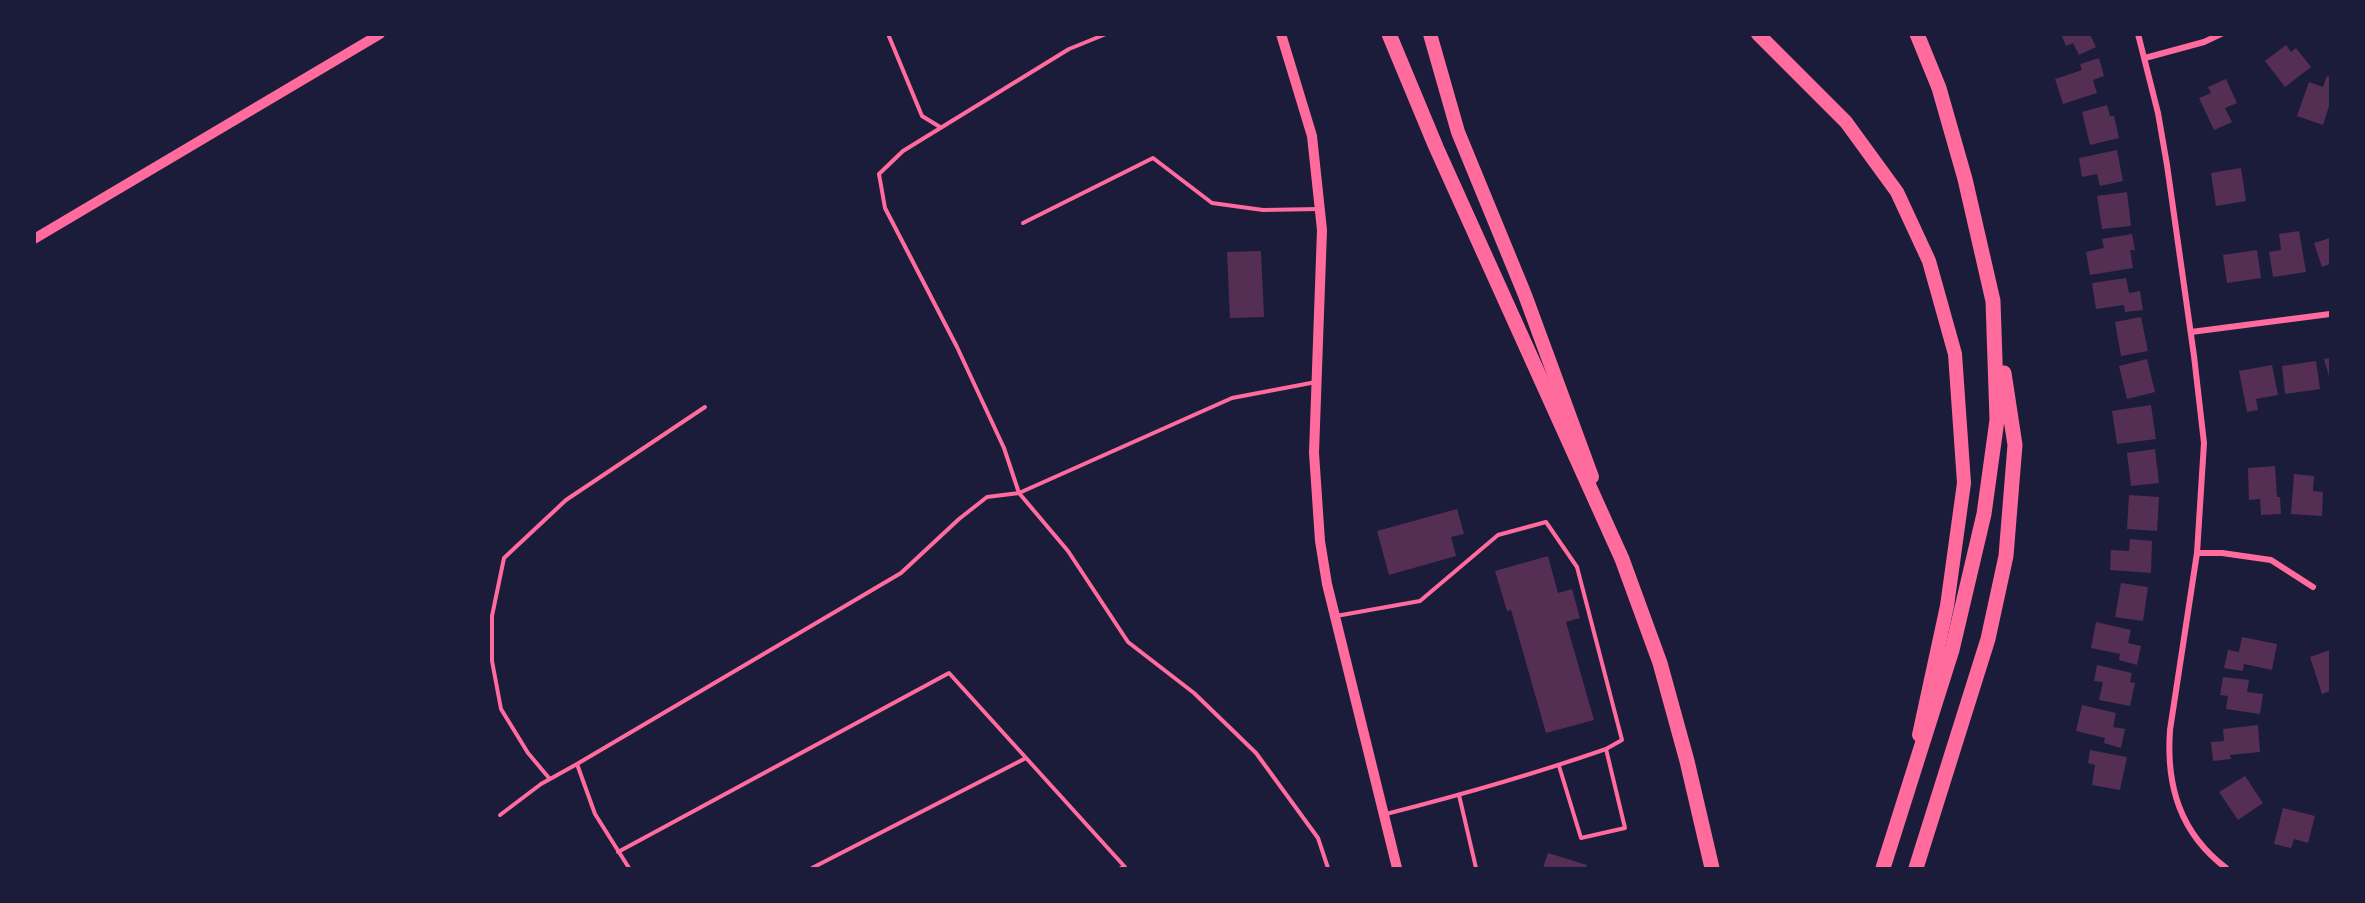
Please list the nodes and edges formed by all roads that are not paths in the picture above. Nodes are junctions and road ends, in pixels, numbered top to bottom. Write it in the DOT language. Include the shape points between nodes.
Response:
graph roads {
  1 [pos="380,34"];
  2 [pos="888,34"];
  3 [pos="1106,34"];
  4 [pos="1281,34"];
  5 [pos="1389,34"];
  6 [pos="1430,34"];
  7 [pos="1758,34"];
  8 [pos="1917,34"];
  9 [pos="2138,34"];
  10 [pos="2221,34"];
  11 [pos="2145,58"];
  12 [pos="940,128"];
  13 [pos="1320,209"];
  14 [pos="1023,223"];
  15 [pos="34,239"];
  16 [pos="1993,301"];
  17 [pos="2331,314"];
  18 [pos="2191,332"];
  19 [pos="1317,382"];
  20 [pos="705,407"];
  21 [pos="1019,493"];
  22 [pos="2197,554"];
  23 [pos="1622,559"];
  24 [pos="2313,586"];
  25 [pos="1335,616"];
  26 [pos="1606,749"];
  27 [pos="1026,758"];
  28 [pos="577,764"];
  29 [pos="1558,766"];
  30 [pos="549,778"];
  31 [pos="1909,782"];
  32 [pos="1459,795"];
  33 [pos="500,815"];
  34 [pos="1383,815"];
  35 [pos="618,852"];
  36 [pos="629,868"];
  37 [pos="812,868"];
  38 [pos="1120,868"];
  39 [pos="1328,868"];
  40 [pos="1397,868"];
  41 [pos="1476,868"];
  42 [pos="1712,868"];
  43 [pos="1883,868"];
  44 [pos="1916,868"];
  45 [pos="2226,868"];
  1 -- 15 [label="street"];
  2 -- 12 [label="lane" via="922,116"];
  3 -- 12 [label="lane" via="1069,49"];
  4 -- 13 [label="street" via="1312,136"];
  5 -- 23 [label="highway"];
  6 -- 23 [label="main road" via="1458,132 1525,295"];
  7 -- 31 [label="main road" via="1846,122 1897,192 1929,261 1955,354 1964,483 1947,606"];
  8 -- 16 [label="highway" via="1949,122"];
  9 -- 11 [label="street"];
  10 -- 11 [label="street"];
  11 -- 18 [label="street" via="2167,165"];
  12 -- 21 [label="lane" via="903,151 879,174 885,208 957,347 1004,448"];
  13 -- 14 [label="lane" via="1263,210 1212,203 1153,158"];
  13 -- 19 [label="street"];
  16 -- 31 [label="highway" via="1997,420 1984,514 1952,650"];
  16 -- 44 [label="highway" via="2015,445 2006,556 1988,639"];
  17 -- 18 [label="street"];
  18 -- 22 [label="street" via="2204,443"];
  19 -- 21 [label="lane" via="1232,399"];
  19 -- 25 [label="street" via="1316,495 1320,541"];
  20 -- 30 [label="lane" via="566,500 504,558 492,616 492,661 501,709"];
  21 -- 28 [label="lane" via="987,497 901,573"];
  21 -- 39 [label="lane" via="1068,551 1128,642 1194,693 1256,753 1318,838"];
  22 -- 24 [label="street" via="2222,553 2271,560"];
  22 -- 45 [label="street" via="2168,759 2182,816 2198,841"];
  23 -- 42 [label="highway" via="1660,663"];
  25 -- 26 [label="lane" via="1420,601 1498,535 1546,522 1577,567 1622,740"];
  25 -- 34 [label="street"];
  26 -- 29 [label="lane"];
  26 -- 29 [label="lane" via="1625,828 1581,838"];
  27 -- 35 [label="lane" via="949,673"];
  27 -- 37 [label="lane"];
  27 -- 38 [label="lane" via="1125,867"];
  28 -- 30 [label="lane"];
  28 -- 35 [label="lane" via="595,814"];
  29 -- 32 [label="lane"];
  30 -- 33 [label="lane"];
  31 -- 43 [label="highway"];
  32 -- 34 [label="lane"];
  32 -- 41 [label="lane"];
  34 -- 40 [label="street"];
  35 -- 36 [label="lane"];
}
